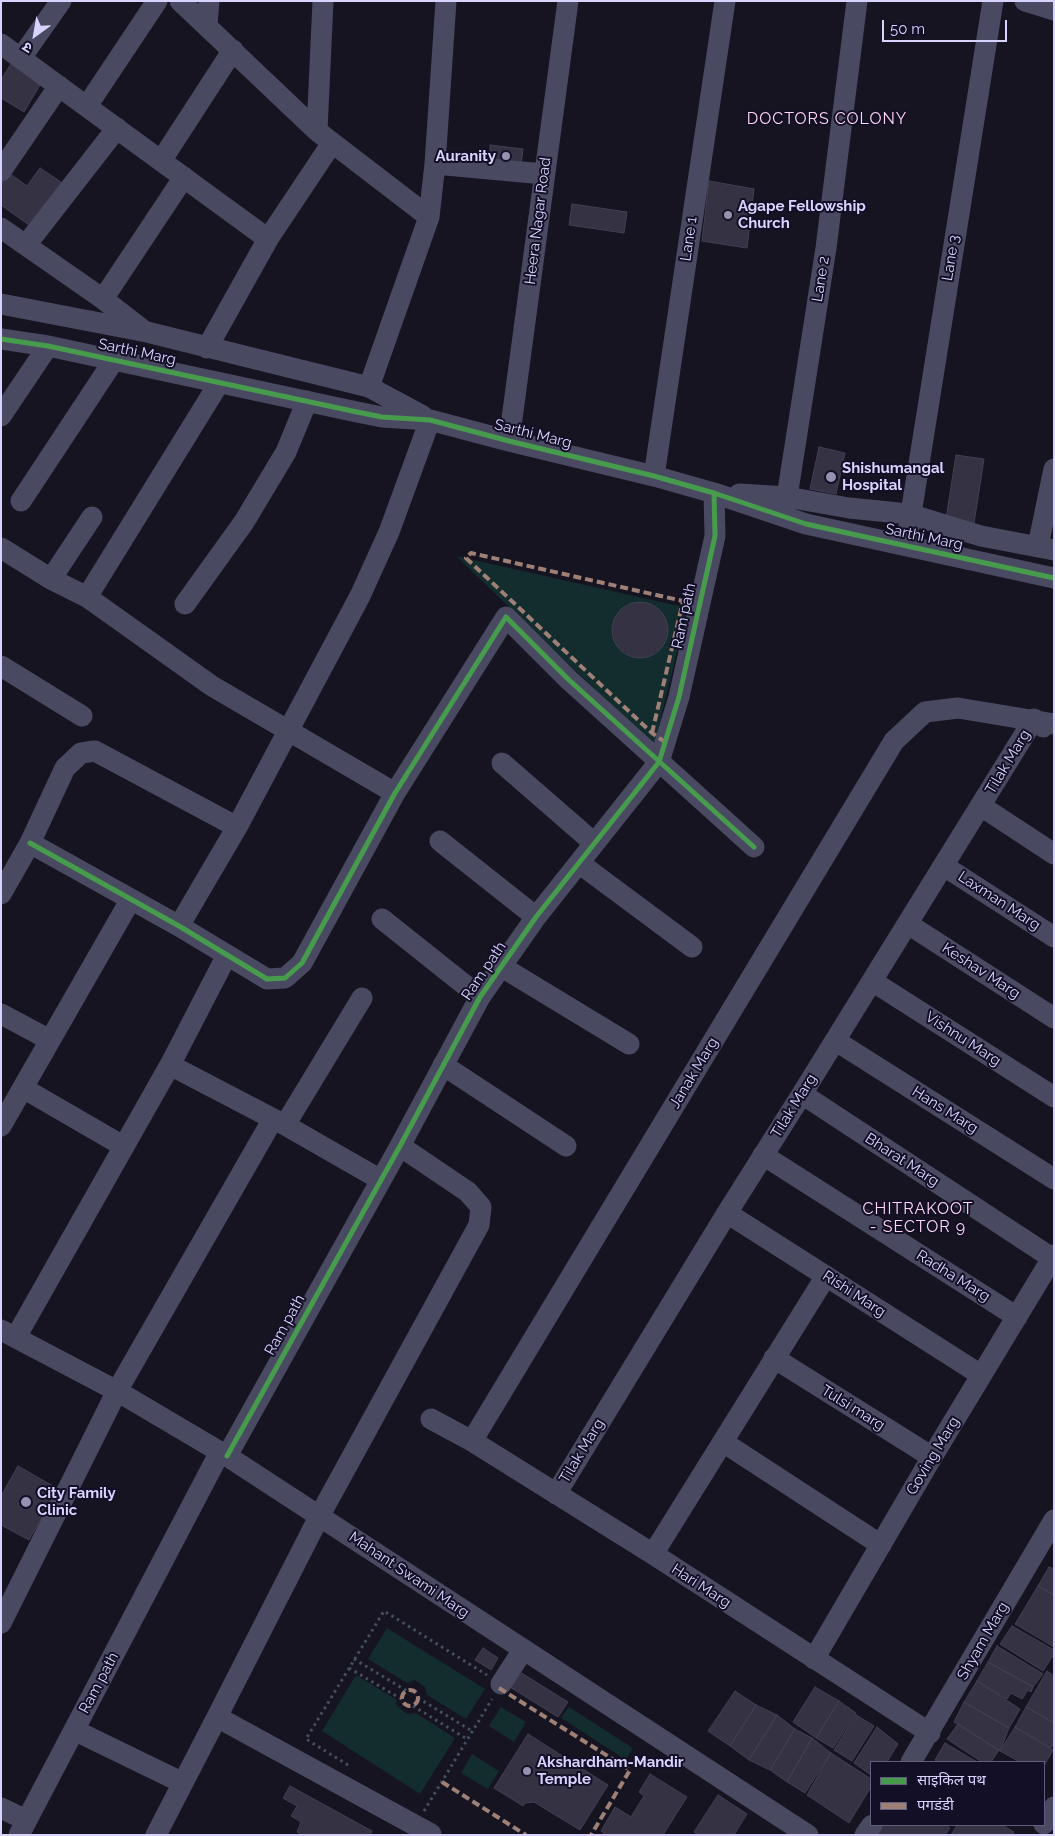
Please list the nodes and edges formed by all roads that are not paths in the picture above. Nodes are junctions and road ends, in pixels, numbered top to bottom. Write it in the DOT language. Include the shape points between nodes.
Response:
graph roads {
  1 [pos="61,1"];
  2 [pos="156,1"];
  3 [pos="180,1"];
  4 [pos="209,1"];
  5 [pos="323,1"];
  6 [pos="446,1"];
  7 [pos="568,1"];
  8 [pos="724,1"];
  9 [pos="857,1"];
  10 [pos="992,1"];
  11 [pos="1025,1"];
  12 [pos="1054,10"];
  13 [pos="207,25"];
  14 [pos="1,44"];
  15 [pos="233,50"];
  16 [pos="21,58"];
  17 [pos="59,86"];
  18 [pos="87,106"];
  19 [pos="117,128"];
  20 [pos="325,137"];
  21 [pos="161,161"];
  22 [pos="435,164"];
  23 [pos="1,171"];
  24 [pos="544,174"];
  25 [pos="184,178"];
  26 [pos="429,217"];
  27 [pos="1,228"];
  28 [pos="268,239"];
  29 [pos="26,245"];
  30 [pos="103,298"];
  31 [pos="1,304"];
  32 [pos="52,314"];
  33 [pos="147,332"];
  34 [pos="1,338"];
  35 [pos="44,345"];
  36 [pos="207,348"];
  37 [pos="114,360"];
  38 [pos="219,383"];
  39 [pos="369,387"];
  40 [pos="307,401"];
  41 [pos="1,416"];
  42 [pos="430,420"];
  43 [pos="509,442"];
  44 [pos="1054,469"];
  45 [pos="654,476"];
  46 [pos="714,493"];
  47 [pos="787,497"];
  48 [pos="21,501"];
  49 [pos="909,514"];
  50 [pos="92,518"];
  51 [pos="906,545"];
  52 [pos="1,548"];
  53 [pos="1046,548"];
  54 [pos="1054,578"];
  55 [pos="51,579"];
  56 [pos="87,597"];
  57 [pos="185,604"];
  58 [pos="1,666"];
  59 [pos="925,712"];
  60 [pos="82,716"];
  61 [pos="1044,722"];
  62 [pos="289,732"];
  63 [pos="1054,734"];
  64 [pos="659,762"];
  65 [pos="502,763"];
  66 [pos="395,793"];
  67 [pos="981,806"];
  68 [pos="236,827"];
  69 [pos="440,841"];
  70 [pos="30,843"];
  71 [pos="594,844"];
  72 [pos="754,847"];
  73 [pos="1054,854"];
  74 [pos="579,863"];
  75 [pos="944,866"];
  76 [pos="1,894"];
  77 [pos="131,899"];
  78 [pos="536,918"];
  79 [pos="382,920"];
  80 [pos="908,924"];
  81 [pos="180,926"];
  82 [pos="1054,937"];
  83 [pos="692,947"];
  84 [pos="227,955"];
  85 [pos="502,967"];
  86 [pos="872,981"];
  87 [pos="480,997"];
  88 [pos="362,998"];
  89 [pos="1,1014"];
  90 [pos="1054,1018"];
  91 [pos="50,1040"];
  92 [pos="836,1040"];
  93 [pos="629,1044"];
  94 [pos="170,1065"];
  95 [pos="443,1065"];
  96 [pos="23,1088"];
  97 [pos="802,1094"];
  98 [pos="1054,1097"];
  99 [pos="279,1122"];
  100 [pos="1,1126"];
  101 [pos="123,1146"];
  102 [pos="400,1146"];
  103 [pos="566,1146"];
  104 [pos="763,1156"];
  105 [pos="1054,1179"];
  106 [pos="381,1180"];
  107 [pos="727,1213"];
  108 [pos="1051,1266"];
  109 [pos="826,1276"];
  110 [pos="1017,1316"];
  111 [pos="9,1334"];
  112 [pos="774,1358"];
  113 [pos="981,1375"];
  114 [pos="117,1392"];
  115 [pos="431,1419"];
  116 [pos="472,1441"];
  117 [pos="723,1442"];
  118 [pos="223,1454"];
  119 [pos="932,1457"];
  120 [pos="556,1494"];
  121 [pos="320,1515"];
  122 [pos="1054,1520"];
  123 [pos="881,1545"];
  124 [pos="652,1554"];
  125 [pos="1,1623"];
  126 [pos="523,1650"];
  127 [pos="814,1659"];
  128 [pos="501,1684"];
  129 [pos="217,1717"];
  130 [pos="74,1730"];
  131 [pos="930,1733"];
  132 [pos="913,1761"];
  133 [pos="183,1783"];
  134 [pos="1054,1807"];
  135 [pos="1,1808"];
  136 [pos="1045,1821"];
  137 [pos="23,1828"];
  138 [pos="431,1834"];
  139 [pos="156,1835"];
  140 [pos="808,1835"];
  1 -- 16 [label="street"];
  2 -- 18 [label="street"];
  3 -- 13 [label="street"];
  4 -- 13 [label="street"];
  5 -- 20 [label="street"];
  6 -- 22 [label="street"];
  7 -- 24 [label="street, Heera Nagar Road"];
  8 -- 45 [label="street, Lane 1"];
  9 -- 47 [label="street, Lane 2" via="826,248"];
  10 -- 49 [label="street, Lane 3"];
  11 -- 12 [label="street"];
  13 -- 15 [label="street"];
  14 -- 16 [label="street"];
  15 -- 20 [label="street"];
  15 -- 21 [label="street"];
  16 -- 17 [label="street"];
  17 -- 18 [label="street"];
  17 -- 23 [label="street"];
  18 -- 19 [label="street"];
  19 -- 21 [label="street"];
  19 -- 29 [label="street"];
  20 -- 26 [label="street"];
  20 -- 28 [label="street"];
  21 -- 25 [label="street"];
  22 -- 24 [label="street"];
  22 -- 26 [label="street"];
  24 -- 43 [label="street, Heera Nagar Road"];
  25 -- 28 [label="street"];
  25 -- 30 [label="street"];
  26 -- 39 [label="street"];
  27 -- 29 [label="street"];
  28 -- 36 [label="street"];
  29 -- 30 [label="street"];
  30 -- 33 [label="street"];
  31 -- 32 [label="street"];
  32 -- 33 [label="street"];
  32 -- 35 [label="street"];
  33 -- 36 [label="street"];
  34 -- 35 [label="street, Sarthi Marg"];
  35 -- 37 [label="street, Sarthi Marg"];
  35 -- 41 [label="street"];
  36 -- 39 [label="street"];
  37 -- 38 [label="street, Sarthi Marg"];
  37 -- 48 [label="street"];
  38 -- 40 [label="street, Sarthi Marg"];
  38 -- 56 [label="street"];
  39 -- 42 [label="street"];
  40 -- 42 [label="street, Sarthi Marg" via="382,416"];
  40 -- 57 [label="street" via="286,452 244,522"];
  42 -- 43 [label="street, Sarthi Marg"];
  42 -- 62 [label="street" via="389,532"];
  43 -- 45 [label="street, Sarthi Marg"];
  44 -- 53 [label="street"];
  45 -- 46 [label="street, Sarthi Marg"];
  46 -- 47 [label="street"];
  46 -- 51 [label="street, Sarthi Marg" via="806,524"];
  46 -- 64 [label="street, Ram path" via="715,536 679,697"];
  47 -- 49 [label="street"];
  49 -- 51 [label="street, Lane 3"];
  49 -- 53 [label="street" via="981,536"];
  50 -- 55 [label="street"];
  51 -- 54 [label="street, Sarthi Marg"];
  52 -- 55 [label="street"];
  55 -- 56 [label="street"];
  56 -- 62 [label="street" via="212,686"];
  58 -- 60 [label="street"];
  59 -- 61 [label="street, Tilak Marg" via="958,708"];
  59 -- 116 [label="street, Janak Marg" via="894,741"];
  61 -- 63 [label="street"];
  61 -- 67 [label="street, Tilak Marg"];
  62 -- 66 [label="street"];
  62 -- 68 [label="street"];
  64 -- 66 [label="street" via="506,617"];
  64 -- 71 [label="street, Ram path"];
  64 -- 72 [label="street"];
  65 -- 71 [label="street"];
  66 -- 84 [label="street" via="302,963 285,978 267,979"];
  67 -- 73 [label="street"];
  67 -- 75 [label="street, Tilak Marg"];
  68 -- 70 [label="street" via="95,751 81,753 65,768"];
  68 -- 81 [label="street"];
  69 -- 78 [label="street"];
  70 -- 76 [label="street"];
  70 -- 77 [label="street"];
  71 -- 74 [label="street, Ram path"];
  74 -- 78 [label="street, Ram path"];
  74 -- 83 [label="street"];
  75 -- 80 [label="street, Tilak Marg"];
  75 -- 82 [label="street, Laxman Marg"];
  77 -- 81 [label="street"];
  77 -- 91 [label="street"];
  78 -- 85 [label="street, Ram path"];
  79 -- 87 [label="street"];
  80 -- 86 [label="street, Tilak Marg"];
  80 -- 90 [label="street, Keshav Marg"];
  81 -- 84 [label="street"];
  84 -- 94 [label="street"];
  85 -- 87 [label="street, Ram path"];
  85 -- 93 [label="street"];
  86 -- 92 [label="street, Tilak Marg"];
  86 -- 98 [label="street, Vishnu Marg"];
  87 -- 95 [label="street, Ram path"];
  88 -- 99 [label="street"];
  89 -- 91 [label="street"];
  91 -- 96 [label="street"];
  92 -- 97 [label="street, Tilak Marg"];
  92 -- 105 [label="street, Hans Marg"];
  94 -- 99 [label="street"];
  94 -- 101 [label="street"];
  95 -- 102 [label="street, Ram path"];
  95 -- 103 [label="street"];
  96 -- 100 [label="street"];
  96 -- 101 [label="street"];
  97 -- 104 [label="street, Tilak Marg"];
  97 -- 108 [label="street, Bharat Marg"];
  99 -- 106 [label="street"];
  99 -- 114 [label="street"];
  101 -- 111 [label="street"];
  102 -- 106 [label="street, Ram path"];
  102 -- 121 [label="street" via="468,1192 481,1207 479,1225"];
  104 -- 107 [label="street, Tilak Marg"];
  104 -- 110 [label="street, Radha Marg"];
  106 -- 118 [label="street, Ram path"];
  107 -- 109 [label="street, Rishi Marg"];
  107 -- 120 [label="street, Tilak Marg"];
  108 -- 110 [label="street, Goving Marg"];
  109 -- 112 [label="street"];
  109 -- 113 [label="street, Rishi Marg"];
  110 -- 113 [label="street, Goving Marg"];
  111 -- 114 [label="street, Mahant Swami Marg"];
  112 -- 117 [label="street"];
  112 -- 119 [label="street, Tulsi marg"];
  113 -- 119 [label="street, Goving Marg"];
  114 -- 118 [label="street, Mahant Swami Marg"];
  114 -- 125 [label="street"];
  115 -- 116 [label="street, Hari Marg"];
  116 -- 120 [label="street, Hari Marg"];
  117 -- 123 [label="street"];
  117 -- 124 [label="street"];
  118 -- 121 [label="street, Mahant Swami Marg"];
  118 -- 130 [label="street, Ram path"];
  119 -- 123 [label="street, Goving Marg"];
  120 -- 124 [label="street, Hari Marg"];
  121 -- 126 [label="street, Mahant Swami Marg"];
  121 -- 129 [label="street"];
  122 -- 131 [label="street, Shyam Marg"];
  123 -- 127 [label="street, Goving Marg"];
  124 -- 127 [label="street, Hari Marg"];
  126 -- 128 [label="street"];
  126 -- 140 [label="street, Mahant Swami Marg"];
  127 -- 131 [label="street, Hari Marg"];
  129 -- 133 [label="street"];
  129 -- 138 [label="street"];
  130 -- 133 [label="street"];
  130 -- 137 [label="street, Ram path"];
  131 -- 132 [label="street, Shyam Marg"];
  133 -- 139 [label="street"];
  134 -- 136 [label="street"];
  135 -- 137 [label="street"];
}
